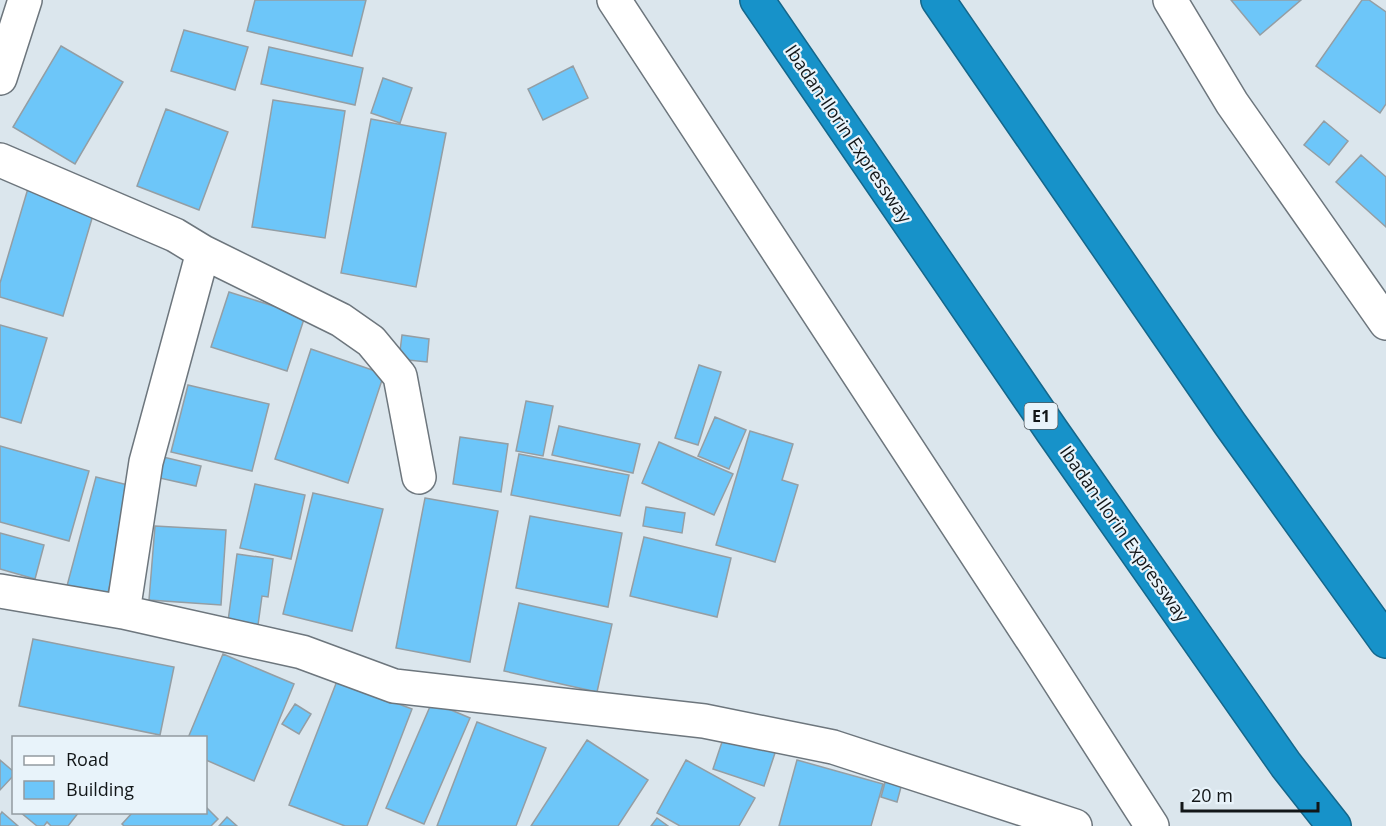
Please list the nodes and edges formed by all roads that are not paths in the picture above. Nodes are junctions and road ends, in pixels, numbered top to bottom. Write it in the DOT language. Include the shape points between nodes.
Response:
graph roads {
  1 [pos="25,0"];
  2 [pos="614,0"];
  3 [pos="757,0"];
  4 [pos="938,0"];
  5 [pos="1170,0"];
  6 [pos="0,78"];
  7 [pos="1,167"];
  8 [pos="203,252"];
  9 [pos="1386,323"];
  10 [pos="419,477"];
  11 [pos="0,591"];
  12 [pos="123,612"];
  13 [pos="1386,641"];
  14 [pos="1075,826"];
  15 [pos="1152,826"];
  16 [pos="1334,826"];
  1 -- 6 [label="street"];
  2 -- 15 [label="street"];
  3 -- 16 [label="highway, Ibadan-Ilorin Expressway / E1" via="1052,431 1286,765"];
  4 -- 13 [label="highway" via="1230,424"];
  5 -- 9 [label="street" via="1232,103"];
  7 -- 8 [label="street" via="175,235"];
  8 -- 10 [label="street" via="341,320 371,341 400,376"];
  8 -- 12 [label="street" via="146,462"];
  11 -- 12 [label="street"];
  12 -- 14 [label="street" via="302,652 394,686 704,721 833,747"];
}
